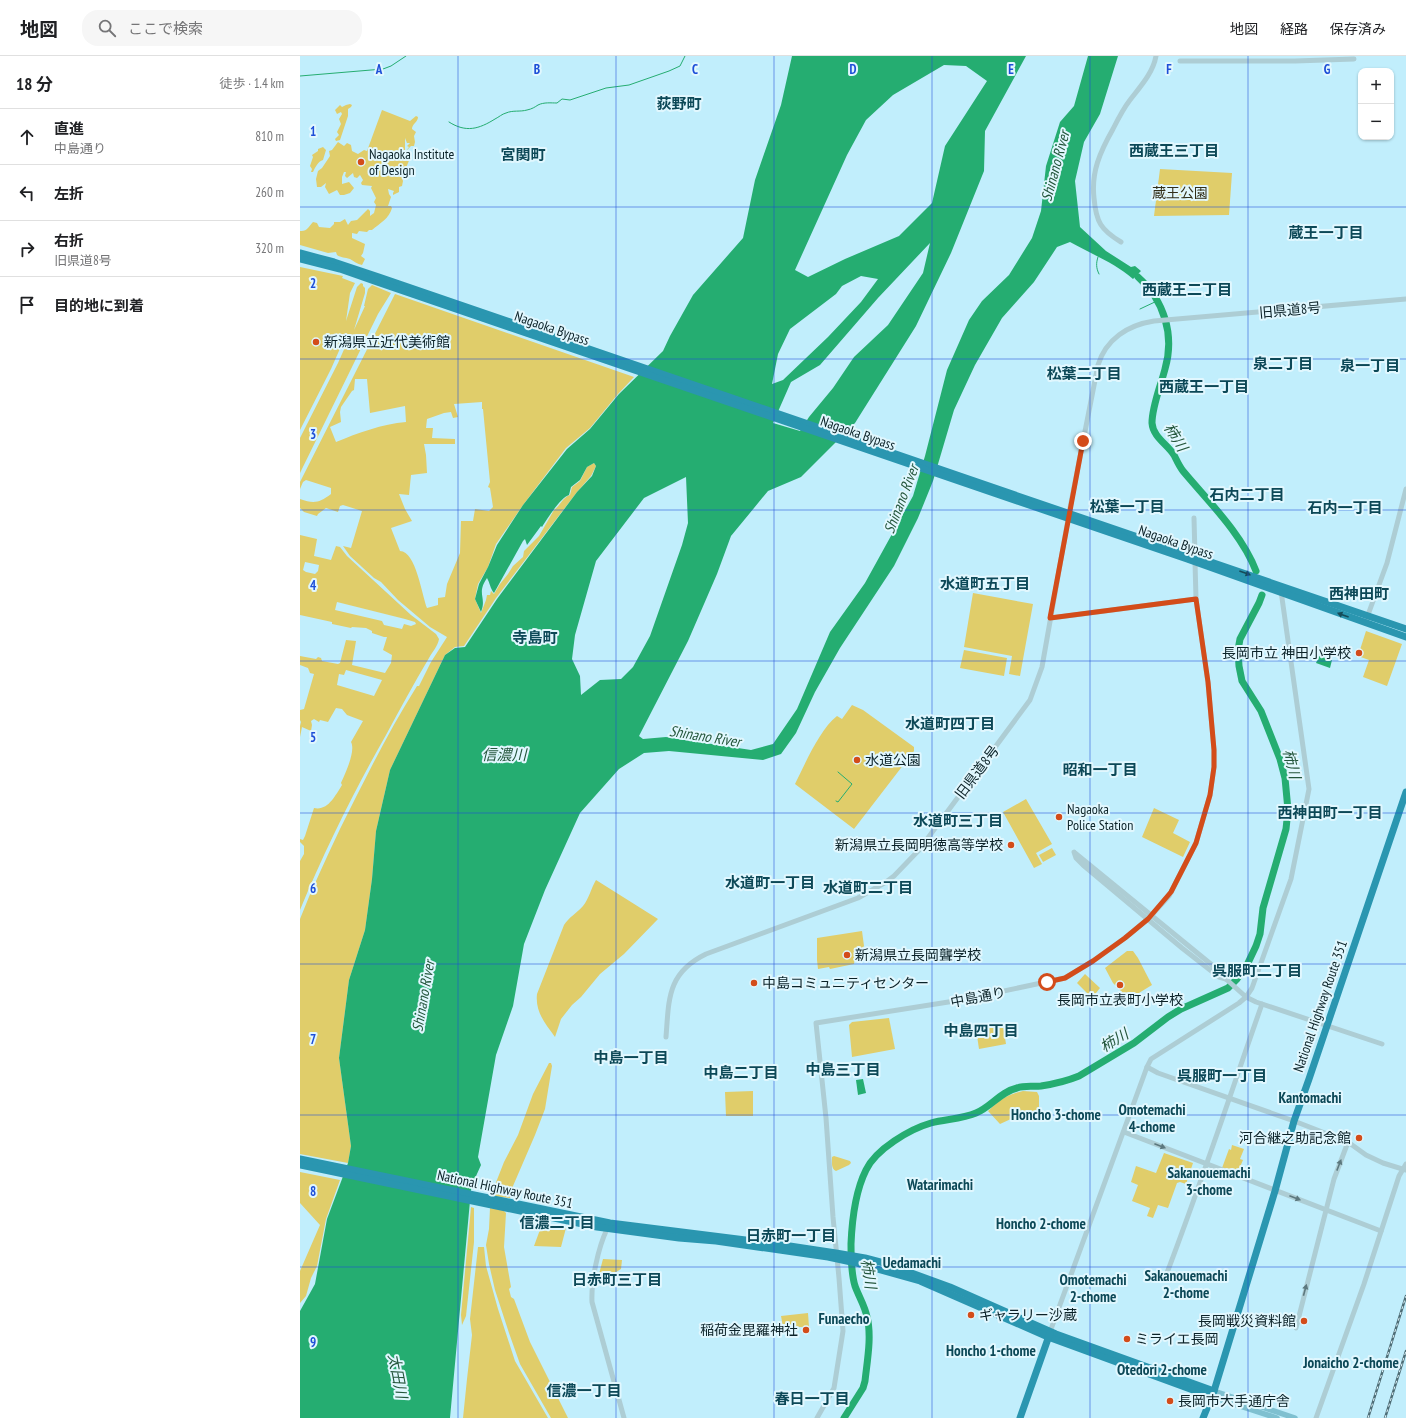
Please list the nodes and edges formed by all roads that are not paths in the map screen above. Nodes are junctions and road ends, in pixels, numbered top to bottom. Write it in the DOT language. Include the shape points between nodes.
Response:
graph roads {
  1 [pos="1156,56"];
  2 [pos="1354,59"];
  3 [pos="1180,61"];
  4 [pos="1122,242"];
  5 [pos="300,253"];
  6 [pos="300,259"];
  7 [pos="300,263"];
  8 [pos="330,267"];
  9 [pos="378,279"];
  10 [pos="1406,298"];
  11 [pos="1406,489"];
  12 [pos="1194,518"];
  13 [pos="1195,559"];
  14 [pos="1281,590"];
  15 [pos="1196,599"];
  16 [pos="1050,618"];
  17 [pos="1366,619"];
  18 [pos="1406,629"];
  19 [pos="1406,637"];
  20 [pos="1406,792"];
  21 [pos="1149,917"];
  22 [pos="1246,997"];
  23 [pos="1262,1004"];
  24 [pos="1327,1026"];
  25 [pos="666,1037"];
  26 [pos="1382,1044"];
  27 [pos="1147,1067"];
  28 [pos="1230,1098"];
  29 [pos="1294,1120"];
  30 [pos="1124,1132"];
  31 [pos="1348,1142"];
  32 [pos="300,1159"];
  33 [pos="300,1164"];
  34 [pos="1208,1164"];
  35 [pos="1406,1164"];
  36 [pos="1404,1170"];
  37 [pos="1276,1191"];
  38 [pos="506,1205"];
  39 [pos="1326,1210"];
  40 [pos="607,1229"];
  41 [pos="1380,1231"];
  42 [pos="837,1256"];
  43 [pos="1165,1278"];
  44 [pos="1296,1328"];
  45 [pos="1049,1334"];
  46 [pos="1213,1394"];
  47 [pos="624,1418"];
  48 [pos="817,1418"];
  49 [pos="1020,1418"];
  50 [pos="1204,1418"];
  51 [pos="1277,1418"];
  52 [pos="1295,1418"];
  53 [pos="1316,1418"];
  1 -- 4 [label="street" via="1150,72 1125,108 1099,154 1094,171 1094,198 1099,221 1105,232"];
  2 -- 3 [label="street"];
  5 -- 9 [label="highway, Nagaoka Bypass"];
  6 -- 8 [label="highway, Nagaoka Bypass"];
  7 -- 8 [label="street"];
  8 -- 9 [label="highway, Nagaoka Bypass"];
  9 -- 13 [label="highway, Nagaoka Bypass"];
  10 -- 16 [label="street, 旧県道8号" via="1156,321 1134,326 1122,332 1106,347 1100,358"];
  11 -- 17 [label="street" via="1387,563"];
  12 -- 13 [label="street, 中島通り"];
  13 -- 14 [label="highway, Nagaoka Bypass"];
  13 -- 15 [label="street, 中島通り"];
  14 -- 17 [label="highway, Nagaoka Bypass"];
  14 -- 22 [label="street" via="1309,789 1291,879 1252,988"];
  15 -- 16 [label="street"];
  15 -- 21 [label="street, 中島通り" via="1208,682 1214,750 1213,781 1193,849 1169,896"];
  16 -- 25 [label="street, 旧県道8号" via="1042,667 1030,700 912,858 886,882 858,898 692,961 673,985"];
  17 -- 18 [label="highway, Nagaoka Bypass"];
  17 -- 19 [label="highway, Nagaoka Bypass"];
  20 -- 24 [label="highway, National Highway Route 351"];
  21 -- 21 [label="street" via="1079,862 1074,852"];
  21 -- 22 [label="street" via="1223,974"];
  21 -- 42 [label="street, 中島通り" via="1106,953 1065,978 962,1000 816,1023"];
  22 -- 23 [label="street"];
  22 -- 27 [label="street" via="1151,1059"];
  23 -- 24 [label="street"];
  23 -- 28 [label="street"];
  24 -- 26 [label="street"];
  24 -- 29 [label="highway, National Highway Route 351"];
  27 -- 28 [label="street"];
  27 -- 30 [label="street"];
  28 -- 29 [label="street"];
  28 -- 34 [label="street"];
  29 -- 31 [label="street"];
  29 -- 37 [label="highway, National Highway Route 351"];
  30 -- 34 [label="street, one-way"];
  30 -- 45 [label="street"];
  31 -- 36 [label="street" via="1374,1159"];
  39 -- 31 [label="street, one-way"];
  32 -- 38 [label="highway, National Highway Route 351"];
  33 -- 38 [label="highway, National Highway Route 351"];
  34 -- 37 [label="street"];
  34 -- 43 [label="street"];
  35 -- 36 [label="street"];
  36 -- 41 [label="street" via="1399,1176"];
  37 -- 39 [label="street, one-way"];
  37 -- 46 [label="highway, National Highway Route 351"];
  38 -- 40 [label="highway, National Highway Route 351"];
  38 -- 42 [label="highway, National Highway Route 351"];
  39 -- 41 [label="street"];
  44 -- 39 [label="street, one-way"];
  40 -- 42 [label="highway, National Highway Route 351"];
  40 -- 47 [label="street" via="595,1268 592,1302"];
  41 -- 53 [label="street"];
  42 -- 45 [label="highway, National Highway Route 351" via="856,1259 920,1282"];
  42 -- 48 [label="street, 中島通り" via="843,1339 834,1388"];
  45 -- 46 [label="highway, National Highway Route 351"];
  45 -- 49 [label="highway"];
  46 -- 50 [label="highway, National Highway Route 351"];
  46 -- 51 [label="main road"];
  46 -- 52 [label="main road"];
}
